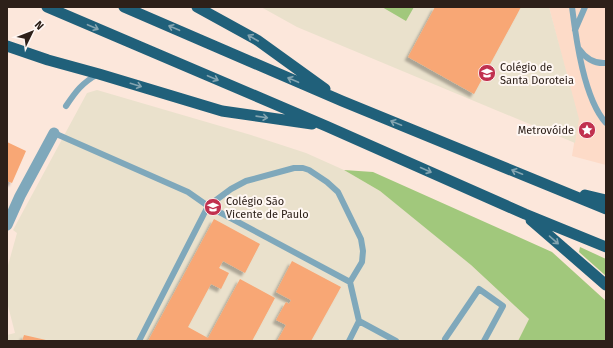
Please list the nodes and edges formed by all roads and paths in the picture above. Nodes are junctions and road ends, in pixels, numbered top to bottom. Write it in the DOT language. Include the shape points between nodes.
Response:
graph roads {
  1 [pos="124,7"];
  2 [pos="197,7"];
  3 [pos="572,7"];
  4 [pos="586,7"];
  5 [pos="52,9"];
  6 [pos="575,31"];
  7 [pos="7,46"];
  8 [pos="577,46"];
  9 [pos="606,63"];
  10 [pos="99,74"];
  11 [pos="342,101"];
  12 [pos="66,106"];
  13 [pos="606,123"];
  14 [pos="326,126"];
  15 [pos="54,134"];
  16 [pos="553,187"];
  17 [pos="606,200"];
  18 [pos="208,206"];
  19 [pos="606,210"];
  20 [pos="525,214"];
  21 [pos="7,225"];
  22 [pos="606,247"];
  23 [pos="350,282"];
  24 [pos="606,285"];
  25 [pos="360,321"];
  26 [pos="445,339"];
  27 [pos="139,341"];
  28 [pos="349,341"];
  29 [pos="396,341"];
  30 [pos="484,341"];
  11 -- 1 [label="highway, one-way"];
  11 -- 2 [label="highway, one-way" via="257,40"];
  3 -- 6 [label="lane"];
  4 -- 6 [label="lane"];
  5 -- 14 [label="highway, one-way"];
  6 -- 8 [label="lane"];
  7 -- 10 [label="highway"];
  8 -- 9 [label="lane" via="594,62"];
  8 -- 13 [label="lane" via="592,100"];
  10 -- 12 [label="lane" via="80,86"];
  10 -- 14 [label="highway, one-way" via="222,111"];
  16 -- 11 [label="highway, one-way"];
  14 -- 20 [label="highway, one-way"];
  15 -- 18 [label="lane" via="188,192"];
  15 -- 21 [label="street"];
  16 -- 17 [label="highway"];
  16 -- 19 [label="highway"];
  18 -- 23 [label="lane"];
  18 -- 23 [label="lane" via="246,181 294,168 309,170 338,192 361,239 362,262"];
  18 -- 27 [label="lane"];
  20 -- 22 [label="highway"];
  20 -- 24 [label="highway, one-way"];
  23 -- 25 [label="lane"];
  25 -- 28 [label="lane"];
  25 -- 29 [label="lane"];
  26 -- 30 [label="lane" via="479,289 503,306"];
}
